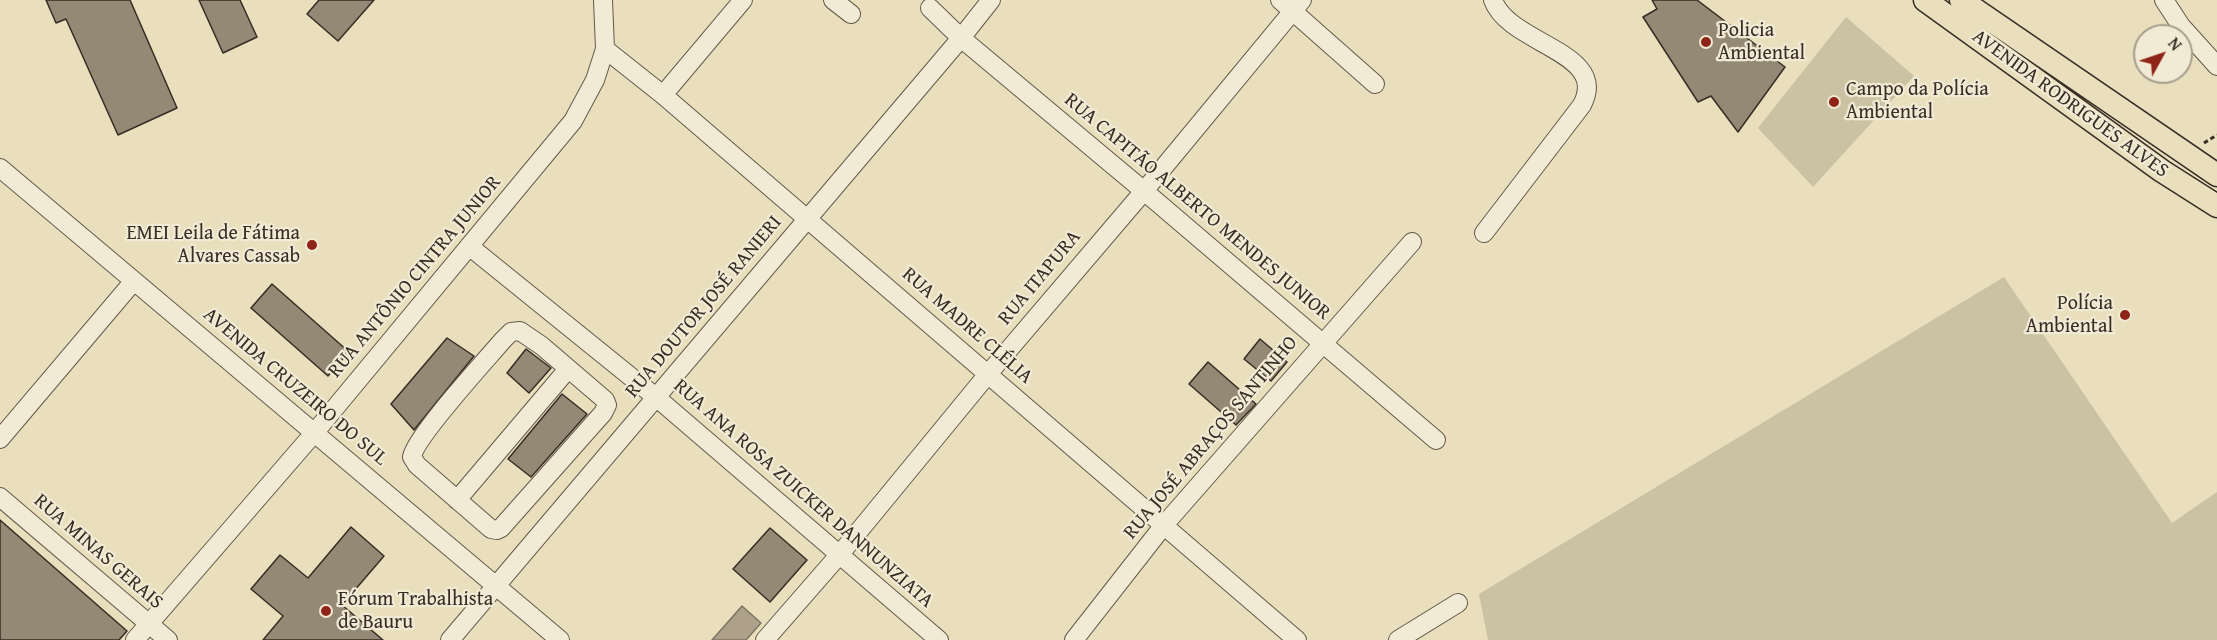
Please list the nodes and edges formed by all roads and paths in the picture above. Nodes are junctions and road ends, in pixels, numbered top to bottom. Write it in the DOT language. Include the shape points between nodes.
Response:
graph roads {
  1 [pos="603,0"];
  2 [pos="743,0"];
  3 [pos="832,0"];
  4 [pos="991,0"];
  5 [pos="1493,0"];
  6 [pos="1925,0"];
  7 [pos="1961,0"];
  8 [pos="2164,0"];
  9 [pos="1292,4"];
  10 [pos="930,8"];
  11 [pos="851,14"];
  12 [pos="961,38"];
  13 [pos="605,49"];
  14 [pos="2217,66"];
  15 [pos="1375,84"];
  16 [pos="663,94"];
  17 [pos="0,168"];
  18 [pos="2217,175"];
  19 [pos="1144,191"];
  20 [pos="2217,206"];
  21 [pos="808,219"];
  22 [pos="1484,233"];
  23 [pos="1412,242"];
  24 [pos="469,246"];
  25 [pos="134,282"];
  26 [pos="564,323"];
  27 [pos="1322,343"];
  28 [pos="542,346"];
  29 [pos="568,369"];
  30 [pos="988,374"];
  31 [pos="657,398"];
  32 [pos="315,432"];
  33 [pos="0,439"];
  34 [pos="1436,440"];
  35 [pos="0,497"];
  36 [pos="457,500"];
  37 [pos="1164,525"];
  38 [pos="840,554"];
  39 [pos="495,585"];
  40 [pos="1458,603"];
  41 [pos="148,624"];
  42 [pos="135,640"];
  43 [pos="168,640"];
  44 [pos="450,640"];
  45 [pos="560,640"];
  46 [pos="765,640"];
  47 [pos="939,640"];
  48 [pos="1074,640"];
  49 [pos="1297,640"];
  50 [pos="1398,640"];
  1 -- 13 [label="street, RUA ANTÔNIO CINTRA JUNIOR"];
  2 -- 16 [label="street"];
  3 -- 11 [label="street"];
  4 -- 12 [label="street, RUA DOUTOR JOSÉ RANIERI"];
  5 -- 22 [label="street" via="1509,23 1573,61 1588,81 1588,93"];
  6 -- 20 [label="main road, AVENIDA RODRIGUES ALVES" via="2162,171"];
  7 -- 18 [label="main road, AVENIDA RODRIGUES ALVES"];
  8 -- 14 [label="street" via="2181,26"];
  9 -- 15 [label="street"];
  9 -- 19 [label="street, RUA ITAPURA"];
  10 -- 12 [label="street, RUA CAPITÃO ALBERTO MENDES JUNIOR"];
  12 -- 19 [label="street, RUA CAPITÃO ALBERTO MENDES JUNIOR"];
  12 -- 21 [label="street, RUA DOUTOR JOSÉ RANIERI"];
  13 -- 16 [label="street, RUA MADRE CLÉLIA"];
  13 -- 24 [label="street, RUA ANTÔNIO CINTRA JUNIOR" via="595,80 573,121"];
  16 -- 21 [label="street, RUA MADRE CLÉLIA"];
  17 -- 25 [label="street, AVENIDA CRUZEIRO DO SUL"];
  19 -- 27 [label="street, RUA CAPITÃO ALBERTO MENDES JUNIOR"];
  19 -- 30 [label="street, RUA ITAPURA"];
  21 -- 30 [label="street, RUA MADRE CLÉLIA"];
  21 -- 31 [label="street, RUA DOUTOR JOSÉ RANIERI"];
  23 -- 27 [label="street, RUA JOSÉ ABRAÇOS SANTINHO"];
  24 -- 26 [label="street, RUA ANA ROSA ZUICKER DANNUNZIATA"];
  24 -- 32 [label="street, RUA ANTÔNIO CINTRA JUNIOR"];
  25 -- 32 [label="street, AVENIDA CRUZEIRO DO SUL"];
  25 -- 33 [label="street"];
  26 -- 28 [label="street"];
  26 -- 31 [label="street, RUA ANA ROSA ZUICKER DANNUNZIATA"];
  27 -- 34 [label="street, RUA CAPITÃO ALBERTO MENDES JUNIOR"];
  27 -- 37 [label="street, RUA JOSÉ ABRAÇOS SANTINHO"];
  28 -- 29 [label="street"];
  28 -- 36 [label="street" via="520,331 511,332 413,449 417,465"];
  29 -- 36 [label="street"];
  29 -- 36 [label="street" via="605,400 603,413 501,528 491,529"];
  30 -- 37 [label="street, RUA MADRE CLÉLIA"];
  30 -- 38 [label="street, RUA ITAPURA"];
  31 -- 38 [label="street, RUA ANA ROSA ZUICKER DANNUNZIATA"];
  31 -- 39 [label="street, RUA DOUTOR JOSÉ RANIERI"];
  32 -- 39 [label="street, AVENIDA CRUZEIRO DO SUL"];
  32 -- 41 [label="street, RUA ANTÔNIO CINTRA JUNIOR"];
  35 -- 41 [label="street, RUA MINAS GERAIS"];
  37 -- 48 [label="street, RUA JOSÉ ABRAÇOS SANTINHO"];
  37 -- 49 [label="street, RUA MADRE CLÉLIA"];
  38 -- 46 [label="street, RUA ITAPURA"];
  38 -- 47 [label="street, RUA ANA ROSA ZUICKER DANNUNZIATA"];
  39 -- 44 [label="street, RUA DOUTOR JOSÉ RANIERI"];
  39 -- 45 [label="street, AVENIDA CRUZEIRO DO SUL"];
  40 -- 50 [label="street"];
  41 -- 42 [label="street, RUA ANTÔNIO CINTRA JUNIOR"];
  41 -- 43 [label="street, RUA MINAS GERAIS"];
}
